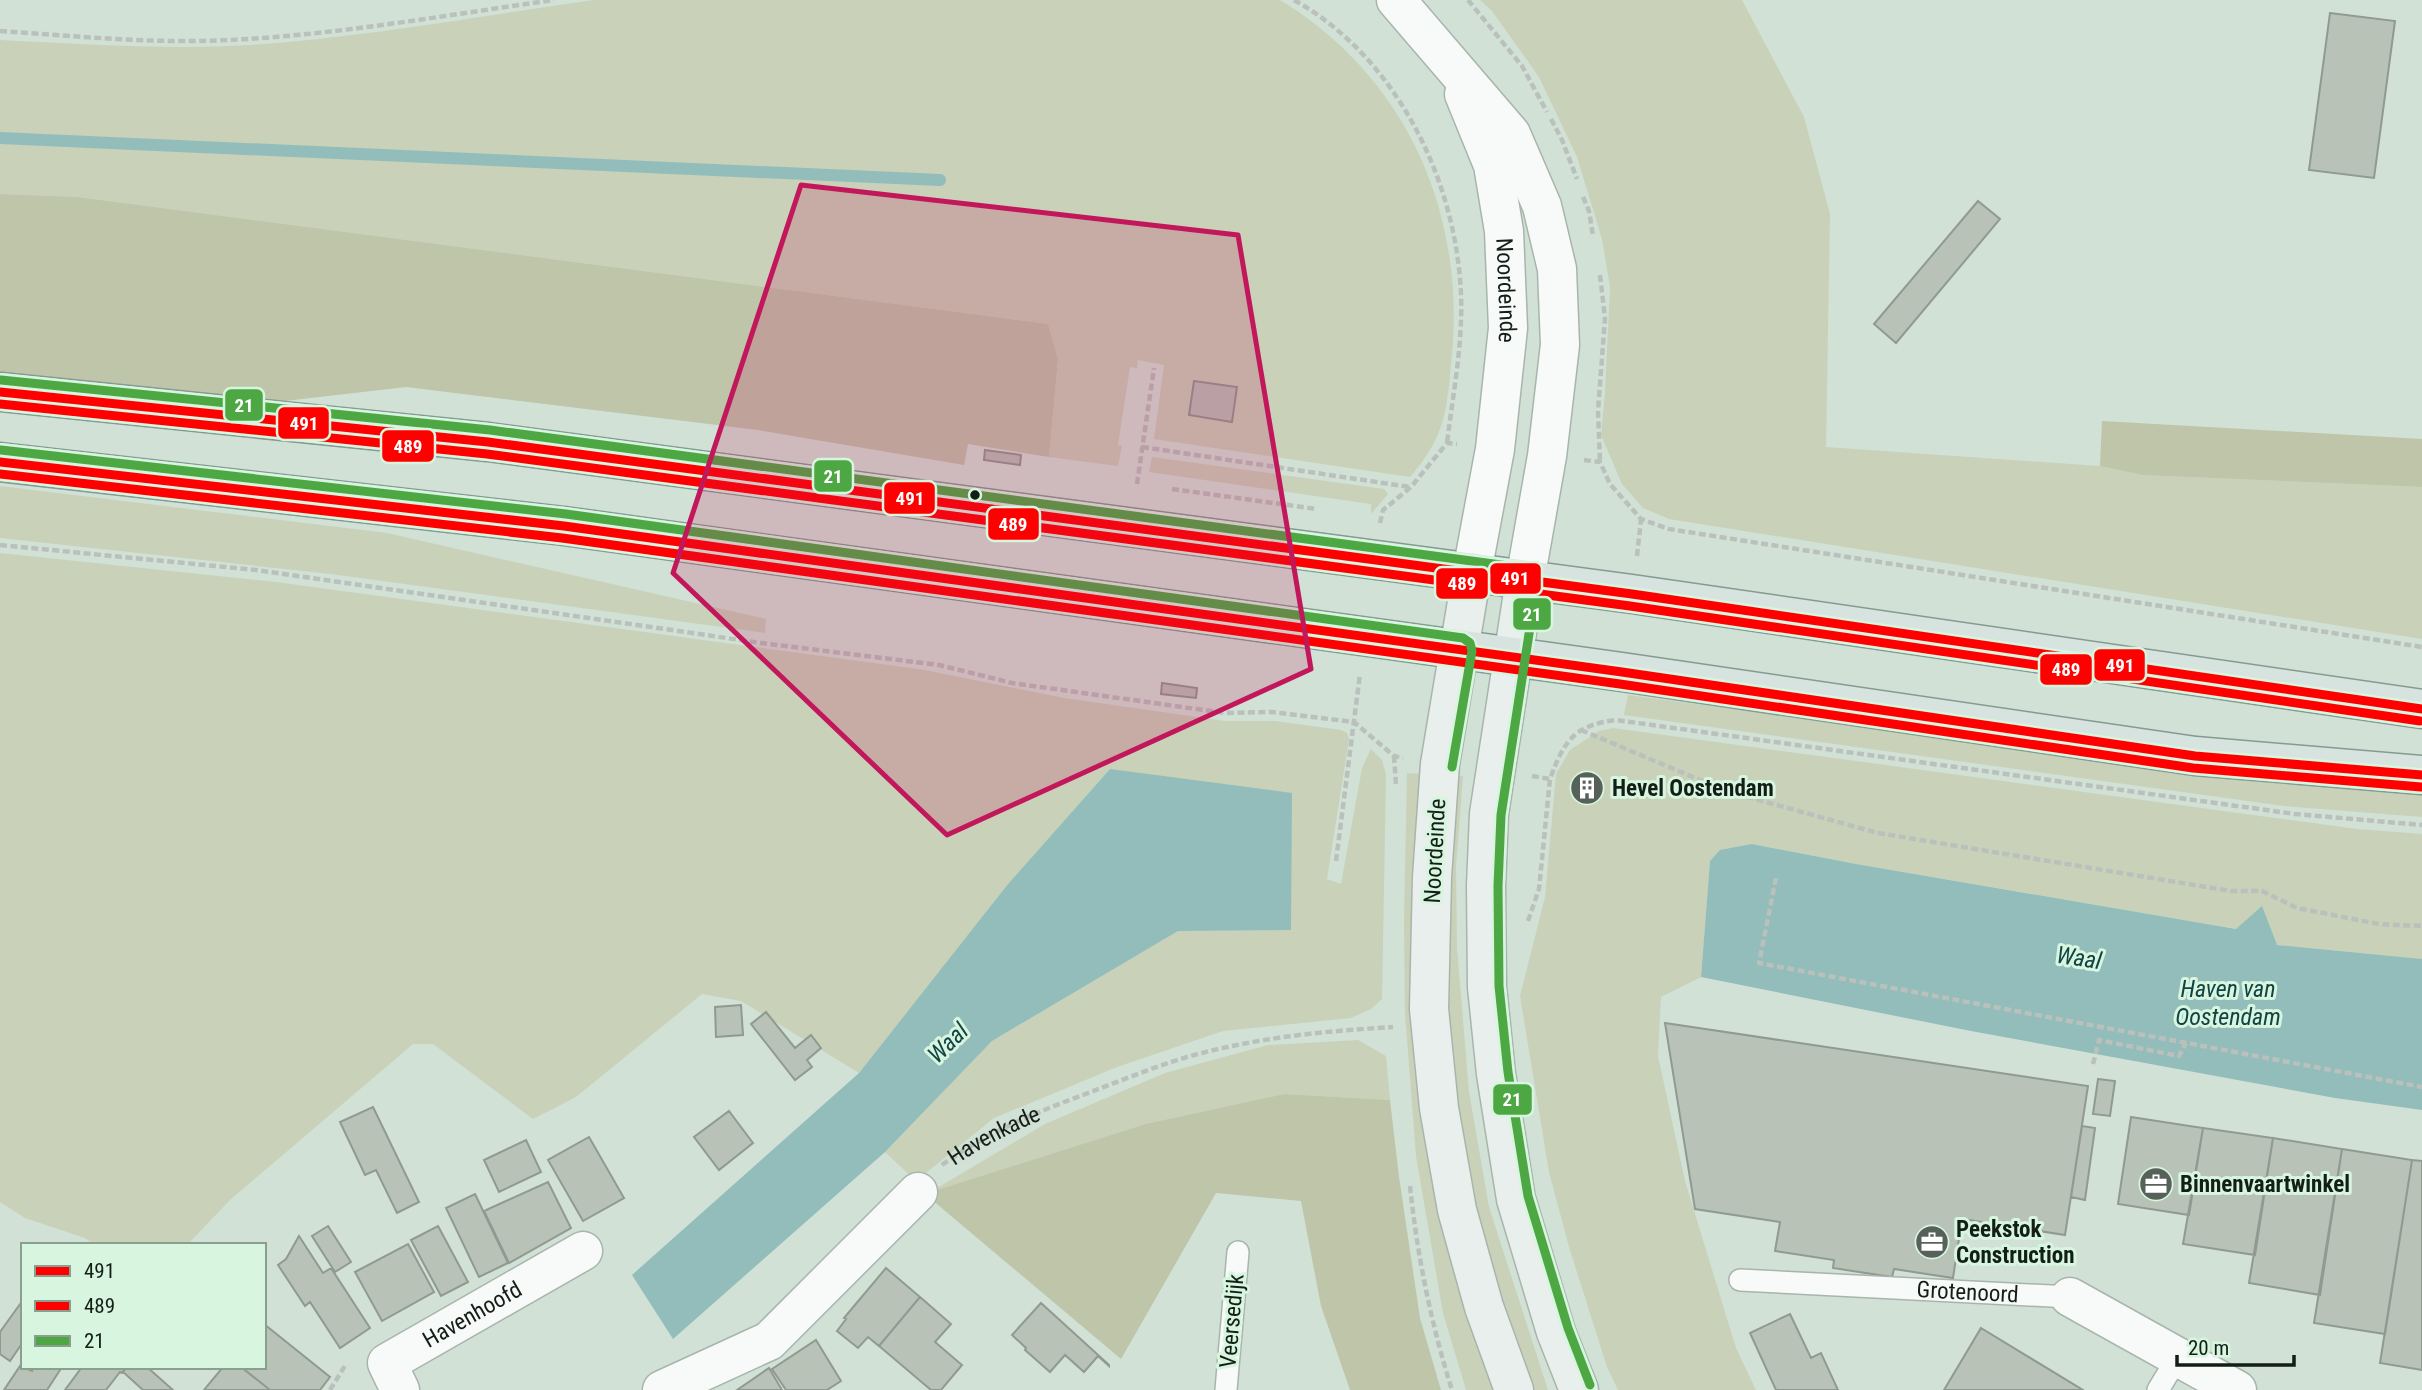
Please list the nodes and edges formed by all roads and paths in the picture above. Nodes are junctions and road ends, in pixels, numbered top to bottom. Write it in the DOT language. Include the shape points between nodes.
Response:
graph roads {
  1 [pos="554,0"];
  2 [pos="1294,0"];
  3 [pos="1396,0"];
  4 [pos="0,31"];
  5 [pos="1451,63"];
  6 [pos="1154,368"];
  7 [pos="0,392"];
  8 [pos="1447,443"];
  9 [pos="1142,447"];
  10 [pos="1495,449"];
  11 [pos="1547,456"];
  12 [pos="0,462"];
  13 [pos="1137,484"];
  14 [pos="1411,487"];
  15 [pos="1172,489"];
  16 [pos="1318,509"];
  17 [pos="1369,516"];
  18 [pos="1380,517"];
  19 [pos="0,545"];
  20 [pos="1378,559"];
  21 [pos="1472,572"];
  22 [pos="1525,580"];
  23 [pos="1365,637"];
  24 [pos="2422,647"];
  25 [pos="1460,650"];
  26 [pos="1513,658"];
  27 [pos="2422,709"];
  28 [pos="1354,722"];
  29 [pos="1394,756"];
  30 [pos="2422,775"];
  31 [pos="1550,779"];
  32 [pos="2422,825"];
  33 [pos="1336,860"];
  34 [pos="1776,878"];
  35 [pos="2422,926"];
  36 [pos="1526,927"];
  37 [pos="1398,1027"];
  38 [pos="2186,1042"];
  39 [pos="2094,1064"];
  40 [pos="2422,1087"];
  41 [pos="918,1192"];
  42 [pos="583,1251"];
  43 [pos="1238,1252"];
  44 [pos="1740,1280"];
  45 [pos="2070,1297"];
  46 [pos="2178,1357"];
  47 [pos="400,1390"];
  48 [pos="662,1390"];
  49 [pos="1226,1390"];
  50 [pos="1514,1390"];
  51 [pos="1579,1390"];
  52 [pos="2158,1390"];
  53 [pos="2237,1390"];
  1 -- 4 [label="path" via="228,40"];
  2 -- 8 [label="path, Noordeinde" via="1353,43 1384,79 1414,124 1445,202 1455,239 1461,295"];
  3 -- 5 [label="street, Noordeinde"];
  5 -- 10 [label="street, Noordeinde" via="1493,165 1504,231 1508,328"];
  5 -- 11 [label="street, Noordeinde" via="1511,134 1542,206 1557,269 1560,345"];
  6 -- 9 [label="path"];
  7 -- 20 [label="main road" via="488,442"];
  8 -- 10 [label="path"];
  8 -- 14 [label="path"];
  9 -- 13 [label="path"];
  9 -- 14 [label="path"];
  10 -- 21 [label="street, Noordeinde"];
  11 -- 22 [label="street, Noordeinde"];
  11 -- 24 [label="path" via="1600,463 1610,484 1641,519 1669,529"];
  12 -- 23 [label="main road" via="578,528"];
  14 -- 18 [label="path"];
  15 -- 16 [label="path"];
  17 -- 18 [label="path"];
  18 -- 20 [label="path"];
  19 -- 28 [label="path" via="256,570 939,665 1012,683 1225,713 1271,712"];
  20 -- 21 [label="main road"];
  21 -- 22 [label="main road"];
  21 -- 25 [label="main road, Noordeinde"];
  22 -- 26 [label="main road, Noordeinde"];
  22 -- 27 [label="main road"];
  23 -- 25 [label="main road"];
  23 -- 28 [label="path"];
  25 -- 26 [label="main road"];
  25 -- 50 [label="main road, Noordeinde" via="1440,764 1429,1009 1439,1108 1457,1210 1484,1307"];
  26 -- 30 [label="main road" via="2195,756"];
  26 -- 51 [label="main road, Noordeinde" via="1489,814 1487,987 1516,1199 1556,1332"];
  28 -- 29 [label="path"];
  28 -- 33 [label="path"];
  31 -- 36 [label="path" via="1539,889"];
  32 -- 35 [label="path" via="2295,814 1616,720 1580,730 1726,791 1878,833 2231,891 2262,891 2297,908 2379,924"];
  34 -- 38 [label="path" via="1759,963"];
  37 -- 41 [label="path, Havenkade" via="1258,1041 1186,1058 1050,1107 974,1143 943,1165"];
  38 -- 39 [label="path" via="2179,1056 2099,1040"];
  38 -- 40 [label="path"];
  41 -- 48 [label="street" via="769,1341"];
  42 -- 47 [label="street, Havenhoofd" via="387,1363"];
  43 -- 49 [label="lane, Veersedijk"];
  44 -- 45 [label="lane, Grotenoord"];
  45 -- 46 [label="street, Grotenoord"];
  46 -- 52 [label="lane"];
  46 -- 53 [label="street, Grotenoord"];
}
